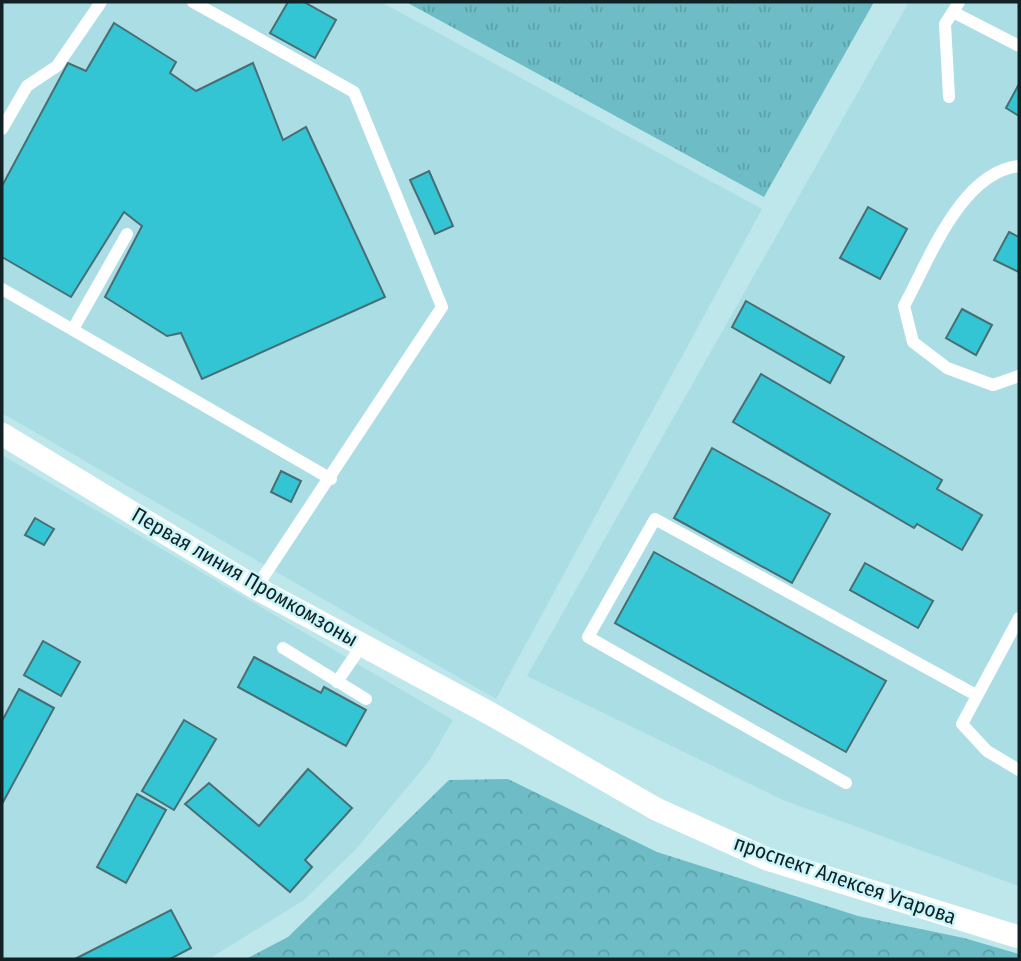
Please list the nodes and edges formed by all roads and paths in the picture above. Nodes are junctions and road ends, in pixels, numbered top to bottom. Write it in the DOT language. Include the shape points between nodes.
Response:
graph roads {
  1 [pos="101,2"];
  2 [pos="193,2"];
  3 [pos="956,7"];
  4 [pos="1019,46"];
  5 [pos="948,97"];
  6 [pos="2,129"];
  7 [pos="1019,166"];
  8 [pos="127,234"];
  9 [pos="2,289"];
  10 [pos="73,329"];
  11 [pos="1019,376"];
  12 [pos="2,434"];
  13 [pos="331,479"];
  14 [pos="256,588"];
  15 [pos="1019,618"];
  16 [pos="362,645"];
  17 [pos="283,648"];
  18 [pos="337,682"];
  19 [pos="976,695"];
  20 [pos="366,699"];
  21 [pos="491,714"];
  22 [pos="1019,770"];
  23 [pos="846,783"];
  24 [pos="1019,937"];
  1 -- 6 [label="lane" via="57,66 27,86"];
  2 -- 13 [label="lane" via="354,92 442,307"];
  3 -- 4 [label="lane"];
  3 -- 5 [label="lane" via="945,24"];
  7 -- 11 [label="lane" via="1006,167 966,194 904,306 913,342 947,368 993,385"];
  8 -- 10 [label="lane"];
  9 -- 10 [label="lane"];
  10 -- 13 [label="lane"];
  12 -- 14 [label="street, Первая линия Промкомзоны"];
  13 -- 14 [label="lane"];
  14 -- 16 [label="street, Первая линия Промкомзоны"];
  15 -- 19 [label="lane"];
  16 -- 18 [label="lane"];
  16 -- 21 [label="street, Первая линия Промкомзоны"];
  17 -- 18 [label="lane"];
  18 -- 20 [label="lane"];
  19 -- 22 [label="lane" via="962,724 987,751"];
  19 -- 23 [label="lane" via="654,519 589,637"];
  21 -- 24 [label="street, проспект Алексея Угарова" via="656,809 767,859"];
}
